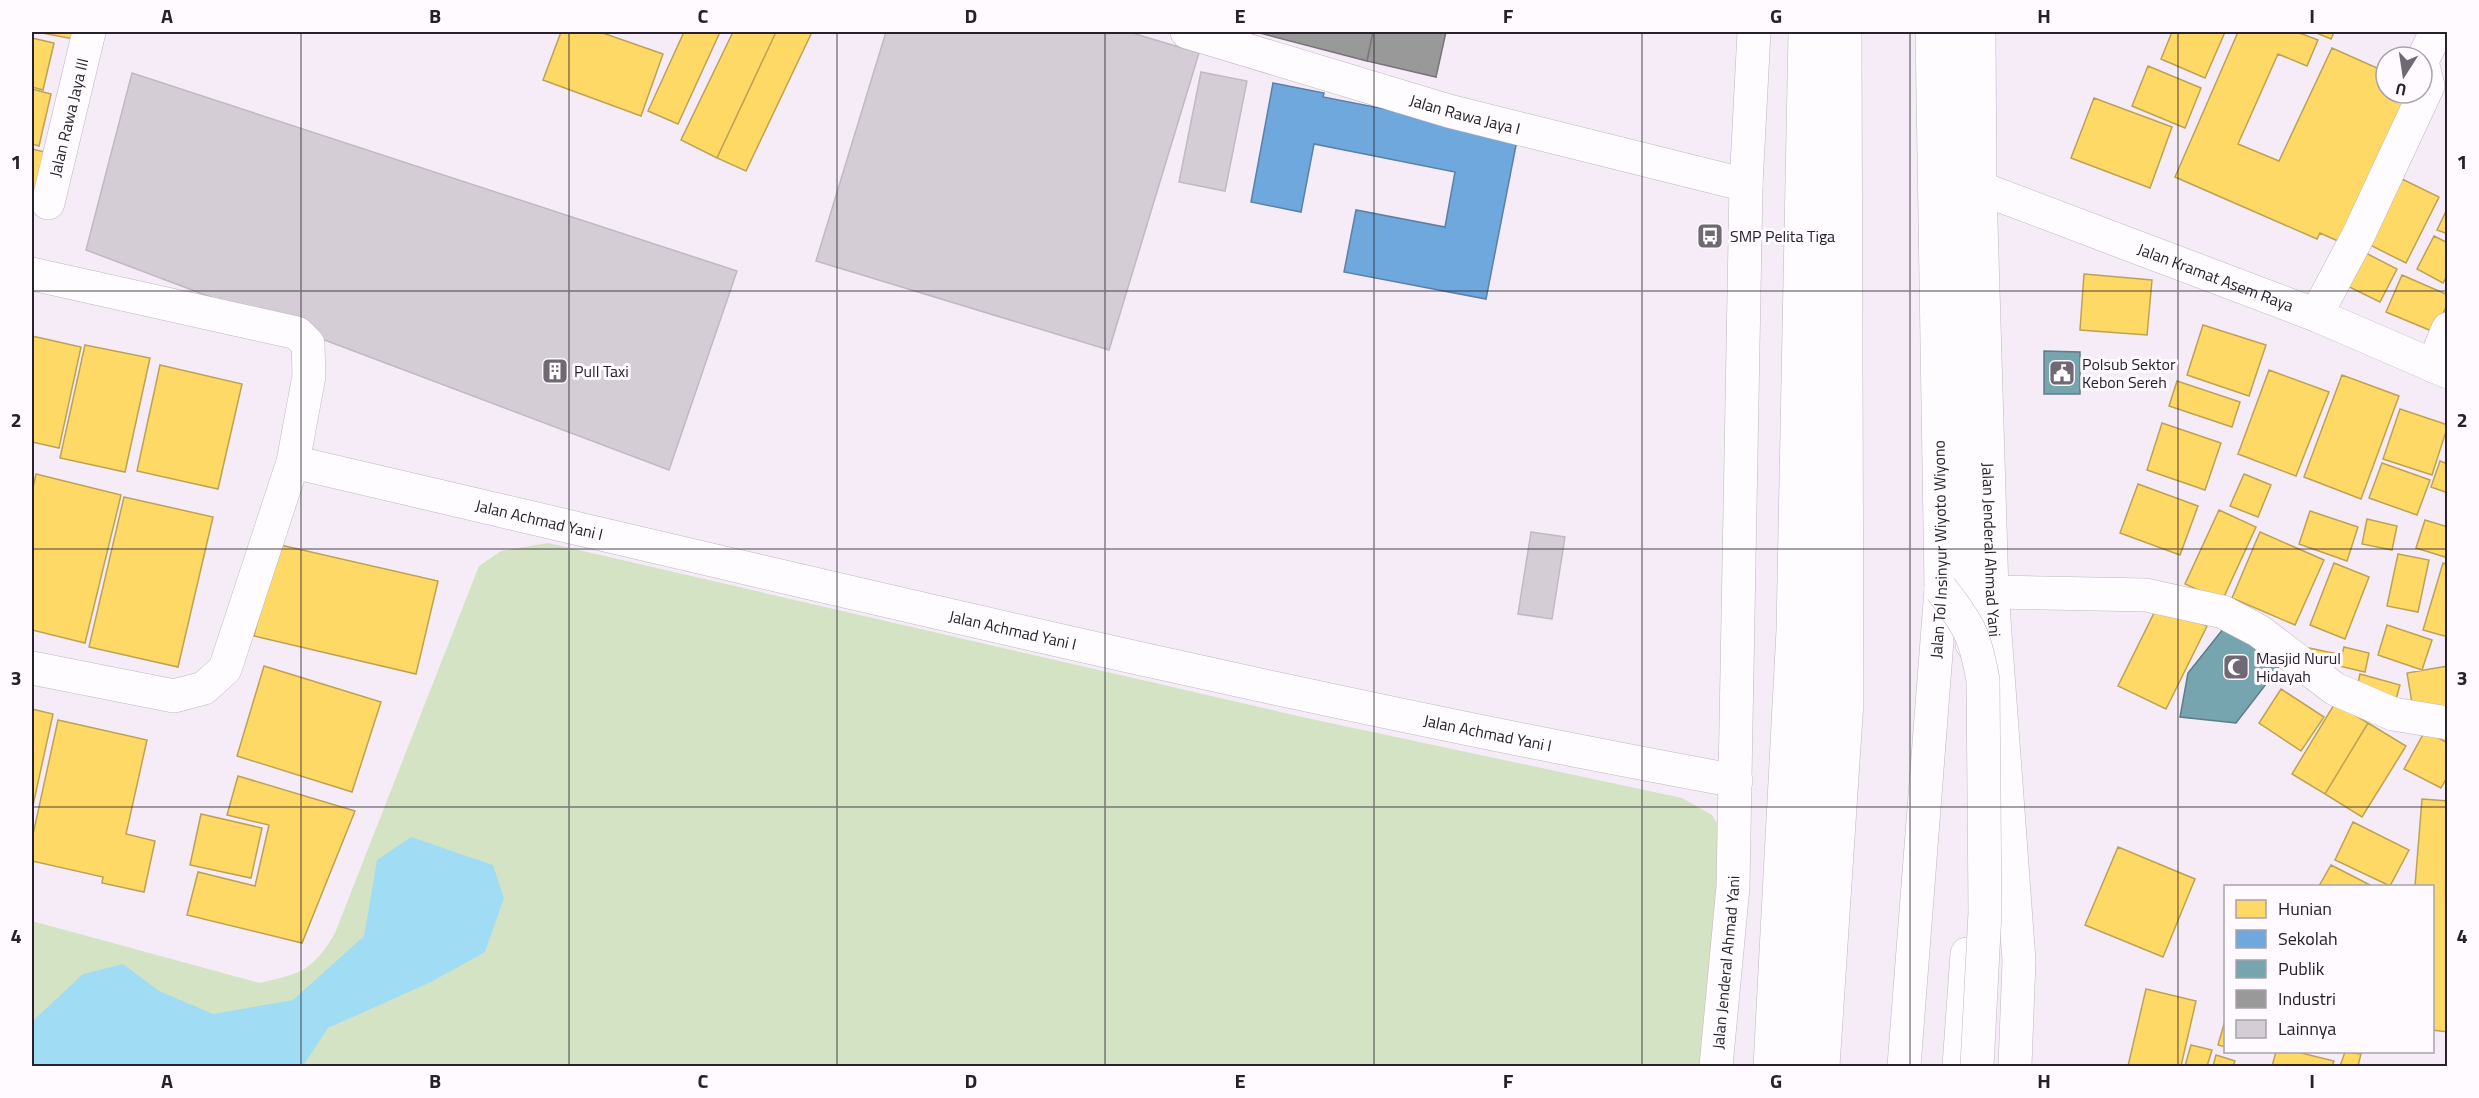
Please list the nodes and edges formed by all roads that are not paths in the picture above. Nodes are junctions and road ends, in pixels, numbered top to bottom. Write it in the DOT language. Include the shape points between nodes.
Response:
graph roads {
  1 [pos="89,32"];
  2 [pos="1187,32"];
  3 [pos="1754,32"];
  4 [pos="1805,32"];
  5 [pos="1821,32"];
  6 [pos="1845,32"];
  7 [pos="1932,32"];
  8 [pos="1953,32"];
  9 [pos="1979,32"];
  10 [pos="2436,32"];
  11 [pos="1746,185"];
  12 [pos="1980,188"];
  13 [pos="48,203"];
  14 [pos="32,274"];
  15 [pos="2316,315"];
  16 [pos="2448,329"];
  17 [pos="2440,369"];
  18 [pos="293,462"];
  19 [pos="1941,589"];
  20 [pos="1992,592"];
  21 [pos="32,668"];
  22 [pos="2448,723"];
  23 [pos="1736,781"];
  24 [pos="1716,1066"];
  25 [pos="1770,1066"];
  26 [pos="1796,1066"];
  27 [pos="1823,1066"];
  28 [pos="1904,1066"];
  29 [pos="1959,1066"];
  30 [pos="1977,1066"];
  31 [pos="2014,1066"];
  1 -- 13 [label="main road, Jalan Rawa Jaya III"];
  2 -- 11 [label="main road, Jalan Rawa Jaya I" via="1449,111"];
  3 -- 11 [label="main road, Jalan Jenderal Ahmad Yani"];
  4 -- 25 [label="main road" via="1793,630"];
  5 -- 26 [label="main road" via="1816,673"];
  6 -- 27 [label="main road" via="1847,701"];
  7 -- 19 [label="main road, Jalan Tol Insinyur Wiyoto Wiyono"];
  8 -- 29 [label="main road, Jalan Jenderal Ahmad Yani" via="1977,816"];
  9 -- 12 [label="main road, Jalan Jenderal Ahmad Yani"];
  10 -- 15 [label="main road" via="2422,61 2428,86 2358,236"];
  11 -- 23 [label="main road, Jalan Jenderal Ahmad Yani"];
  12 -- 15 [label="main road, Jalan Kramat Asem Raya"];
  12 -- 20 [label="main road, Jalan Jenderal Ahmad Yani"];
  14 -- 18 [label="main road" via="297,333 308,345 309,376"];
  15 -- 17 [label="main road, Jalan Kramat Asem Raya"];
  16 -- 17 [label="main road"];
  18 -- 21 [label="main road" via="225,669 204,688 174,696"];
  18 -- 23 [label="main road, Jalan Achmad Yani I" via="1130,656"];
  19 -- 28 [label="main road, Jalan Tol Insinyur Wiyoto Wiyono"];
  19 -- 30 [label="main road, bridge" via="1966,621 1977,647 1983,680 1985,912"];
  20 -- 22 [label="main road" via="2146,595 2223,612 2259,631 2336,689 2393,714"];
  20 -- 31 [label="main road, Jalan Jenderal Ahmad Yani" via="2019,961"];
  23 -- 24 [label="main road, Jalan Jenderal Ahmad Yani" via="1733,887"];
}
